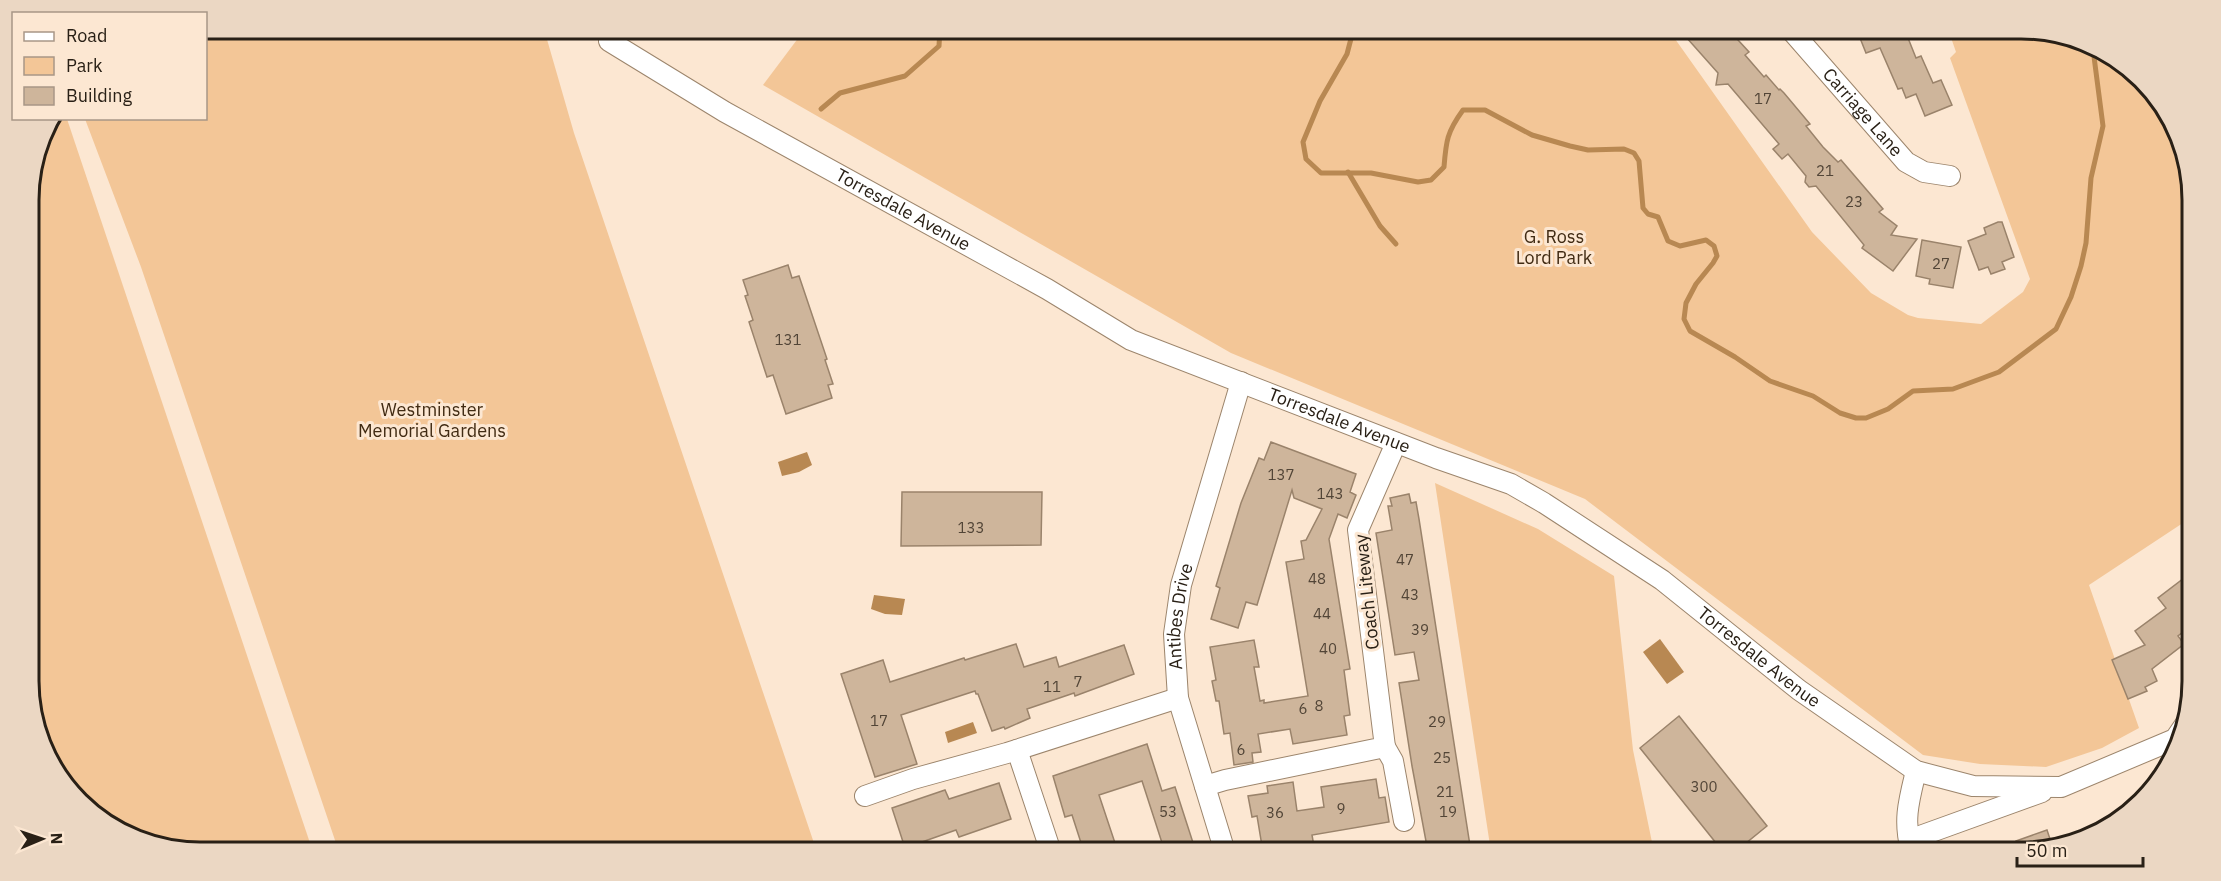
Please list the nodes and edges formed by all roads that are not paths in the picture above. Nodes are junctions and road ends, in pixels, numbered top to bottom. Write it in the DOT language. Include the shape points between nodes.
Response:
graph roads {
  1 [pos="1799,39"];
  2 [pos="609,41"];
  3 [pos="1950,176"];
  4 [pos="1241,382"];
  5 [pos="1396,443"];
  6 [pos="1178,698"];
  7 [pos="2170,740"];
  8 [pos="1385,747"];
  9 [pos="1017,750"];
  10 [pos="1916,771"];
  11 [pos="1205,786"];
  12 [pos="2061,787"];
  13 [pos="865,796"];
  14 [pos="1404,821"];
  15 [pos="1049,842"];
  16 [pos="1223,842"];
  17 [pos="1910,842"];
  18 [pos="1919,842"];
  1 -- 3 [label="street, Carriage Lane" via="1906,162 1924,172"];
  2 -- 4 [label="street, Torresdale Avenue" via="725,112 1018,272 1131,340"];
  4 -- 5 [label="street, Torresdale Avenue"];
  4 -- 6 [label="street, Antibes Drive" via="1181,585 1174,633"];
  5 -- 8 [label="street, Coach Liteway" via="1358,530"];
  5 -- 10 [label="street, Torresdale Avenue" via="1511,484 1544,503 1662,580 1799,690"];
  6 -- 9 [label="street"];
  6 -- 11 [label="street, Antibes Drive"];
  7 -- 12 [label="street, Torresdale Avenue"];
  8 -- 11 [label="street"];
  8 -- 14 [label="street, Coach Liteway" via="1393,761"];
  9 -- 13 [label="street"];
  9 -- 15 [label="street"];
  10 -- 12 [label="street, Torresdale Avenue" via="1973,786"];
  10 -- 17 [label="street" via="1907,807"];
  11 -- 16 [label="street, Antibes Drive"];
  12 -- 18 [label="street, Torresdale Avenue" via="2020,799"];
}
